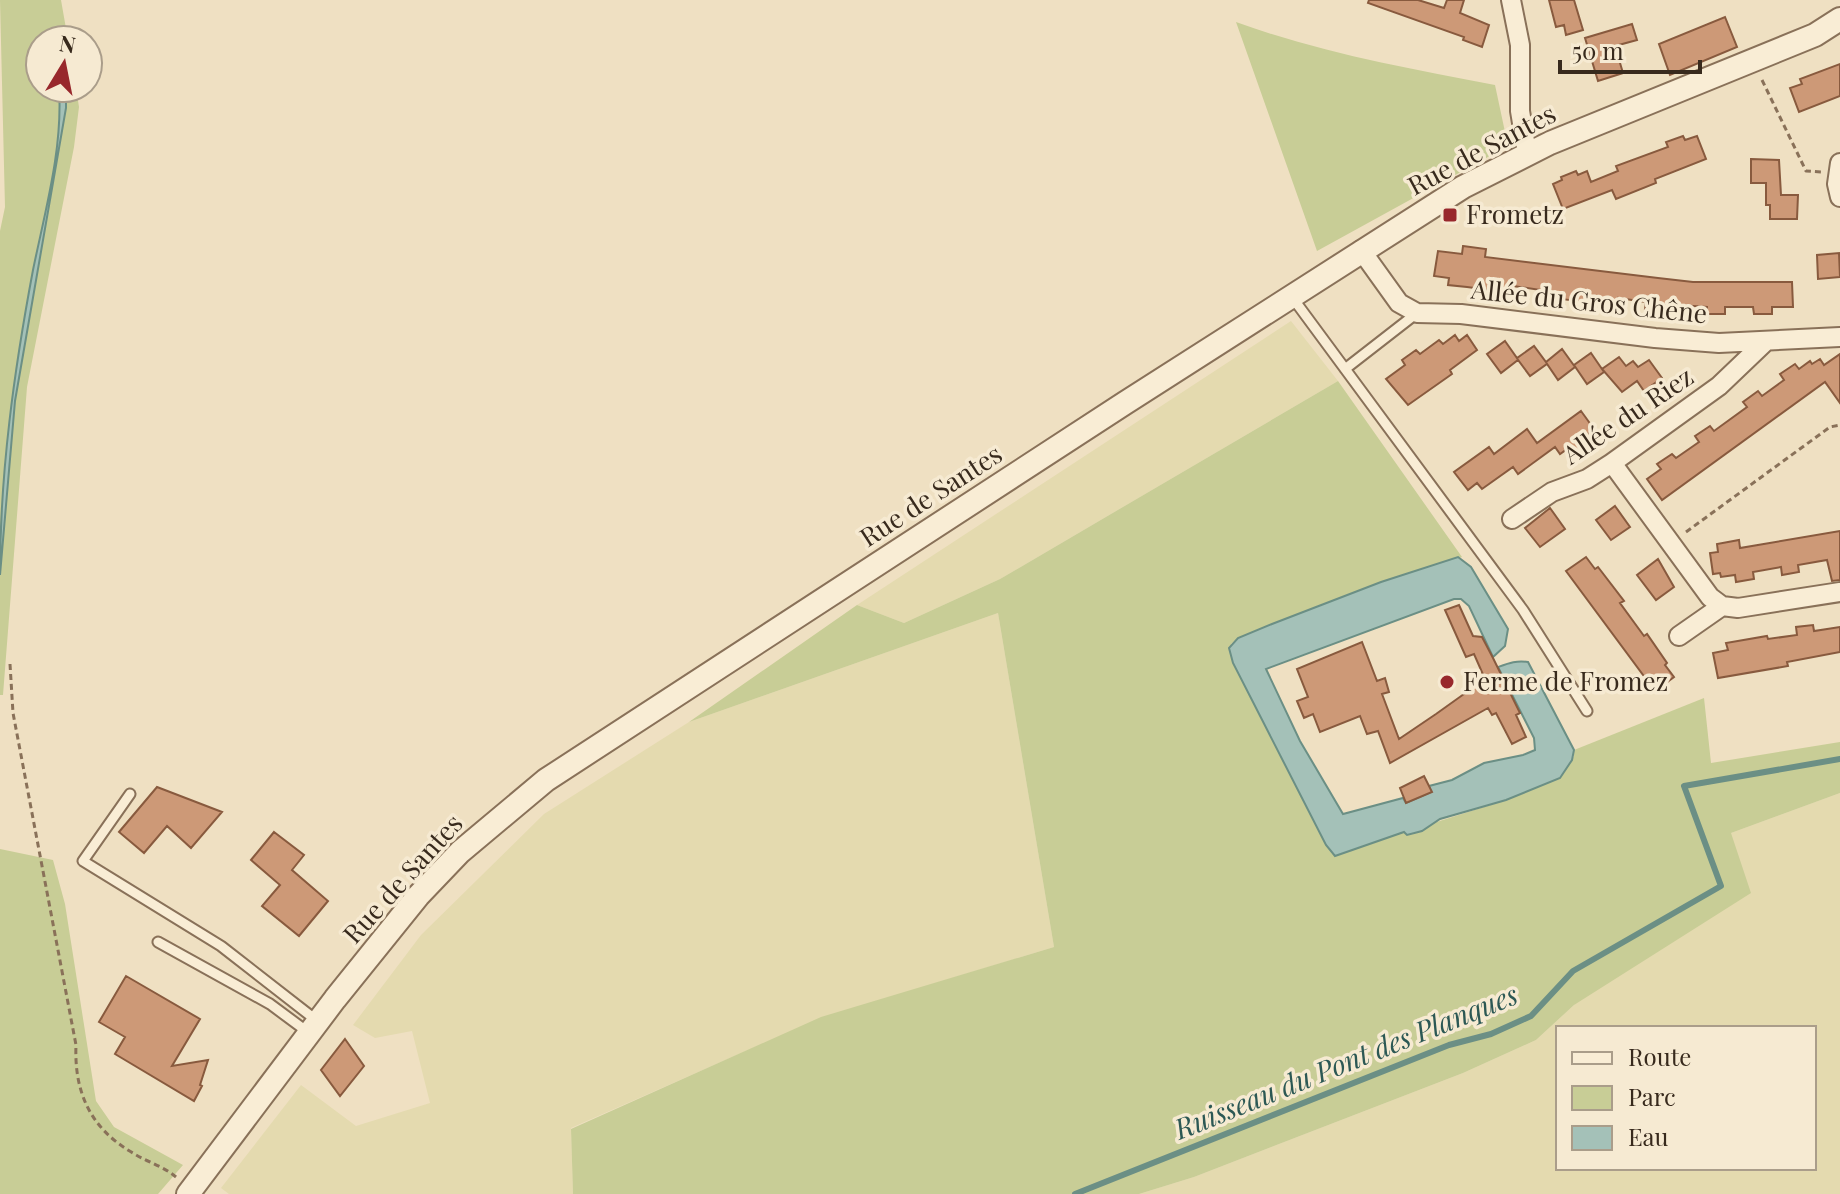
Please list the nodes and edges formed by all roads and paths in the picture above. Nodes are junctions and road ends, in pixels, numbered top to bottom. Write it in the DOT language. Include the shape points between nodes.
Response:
graph roads {
  1 [pos="1511,0"];
  2 [pos="1840,19"];
  3 [pos="1752,61"];
  4 [pos="1527,153"];
  5 [pos="1839,168"];
  6 [pos="1840,197"];
  7 [pos="1361,250"];
  8 [pos="1291,295"];
  9 [pos="1417,313"];
  10 [pos="1840,337"];
  11 [pos="1764,343"];
  12 [pos="1345,369"];
  13 [pos="1840,425"];
  14 [pos="1612,463"];
  15 [pos="1512,519"];
  16 [pos="1670,543"];
  17 [pos="1840,592"];
  18 [pos="1722,606"];
  19 [pos="1679,636"];
  20 [pos="10,664"];
  21 [pos="1587,711"];
  22 [pos="130,794"];
  23 [pos="158,942"];
  24 [pos="314,1028"];
  25 [pos="189,1193"];
  1 -- 4 [label="street" via="1520,45 1520,111"];
  2 -- 3 [label="street, Rue de Santes"];
  3 -- 4 [label="street, Rue de Santes"];
  3 -- 5 [label="path" via="1806,171"];
  4 -- 7 [label="street, Rue de Santes"];
  5 -- 6 [label="street"];
  7 -- 8 [label="street, Rue de Santes"];
  7 -- 9 [label="street" via="1399,303"];
  8 -- 12 [label="lane"];
  8 -- 24 [label="street, Rue de Santes" via="546,780 444,867"];
  9 -- 11 [label="street, Allée du Gros Chêne" via="1655,338"];
  9 -- 12 [label="lane"];
  10 -- 11 [label="street, Allée du Gros Chêne"];
  11 -- 14 [label="street, Allée du Riez" via="1719,386"];
  12 -- 21 [label="lane" via="1523,610"];
  13 -- 16 [label="path" via="1830,427"];
  14 -- 15 [label="street, Allée du Riez" via="1552,492"];
  14 -- 16 [label="street"];
  16 -- 18 [label="street"];
  17 -- 18 [label="street"];
  18 -- 19 [label="street"];
  20 -- 25 [label="path" via="13,713 76,1045 75,1073 100,1128 168,1171"];
  22 -- 24 [label="lane" via="83,861 221,946"];
  23 -- 24 [label="lane"];
  24 -- 25 [label="street, Rue de Santes"];
}
